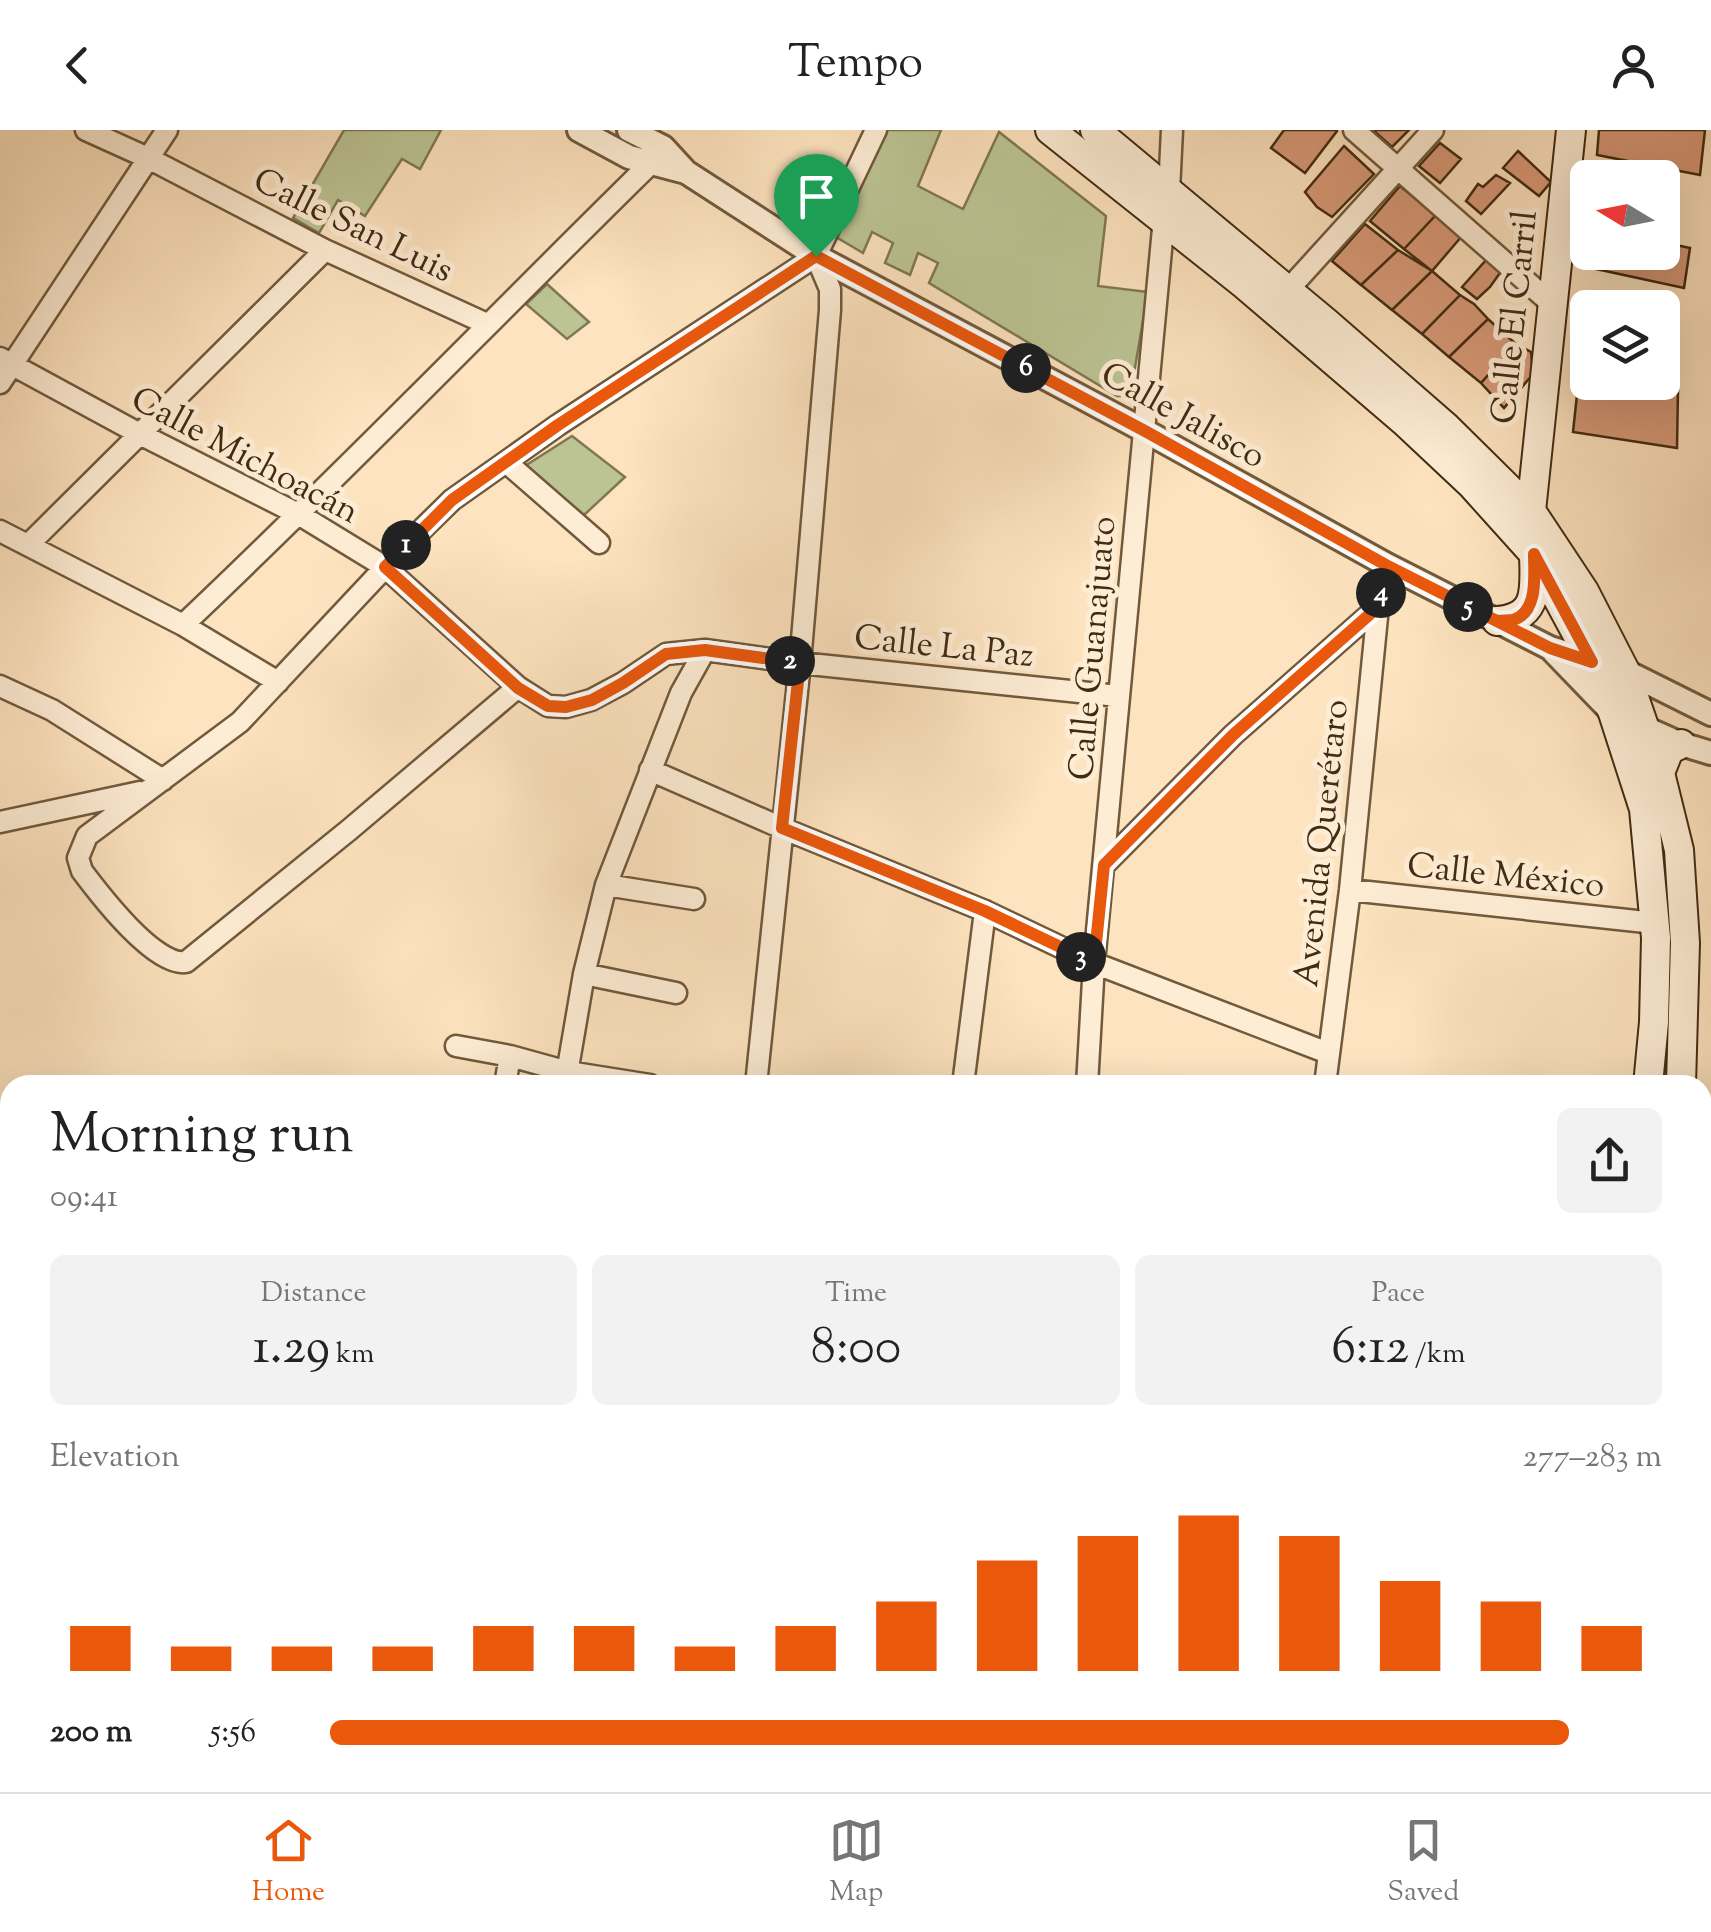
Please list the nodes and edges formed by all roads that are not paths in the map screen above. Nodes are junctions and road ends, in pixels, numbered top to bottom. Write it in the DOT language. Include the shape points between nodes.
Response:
graph roads {
  1 [pos="86,130"];
  2 [pos="167,130"];
  3 [pos="579,130"];
  4 [pos="629,130"];
  5 [pos="876,130"];
  6 [pos="1050,130"];
  7 [pos="1095,130"];
  8 [pos="1172,130"];
  9 [pos="1354,130"];
  10 [pos="1433,130"];
  11 [pos="1570,130"];
  12 [pos="656,156"];
  13 [pos="148,158"];
  14 [pos="1398,169"];
  15 [pos="1166,204"];
  16 [pos="325,250"];
  17 [pos="816,256"];
  18 [pos="1287,291"];
  19 [pos="1552,304"];
  20 [pos="487,324"];
  21 [pos="6,361"];
  22 [pos="0,384"];
  23 [pos="1145,431"];
  24 [pos="138,434"];
  25 [pos="506,462"];
  26 [pos="1530,511"];
  27 [pos="300,514"];
  28 [pos="0,530"];
  29 [pos="599,543"];
  30 [pos="28,545"];
  31 [pos="1534,554"];
  32 [pos="1386,565"];
  33 [pos="385,567"];
  34 [pos="1378,607"];
  35 [pos="1497,621"];
  36 [pos="183,626"];
  37 [pos="1550,648"];
  38 [pos="705,650"];
  39 [pos="1592,662"];
  40 [pos="800,663"];
  41 [pos="1625,671"];
  42 [pos="278,682"];
  43 [pos="0,686"];
  44 [pos="518,688"];
  45 [pos="1118,696"];
  46 [pos="1613,713"];
  47 [pos="1711,714"];
  48 [pos="1645,729"];
  49 [pos="1711,732"];
  50 [pos="1681,744"];
  51 [pos="1711,752"];
  52 [pos="650,770"];
  53 [pos="1660,773"];
  54 [pos="155,785"];
  55 [pos="0,822"];
  56 [pos="782,828"];
  57 [pos="1104,865"];
  58 [pos="606,885"];
  59 [pos="1350,890"];
  60 [pos="694,899"];
  61 [pos="985,911"];
  62 [pos="1655,923"];
  63 [pos="1094,963"];
  64 [pos="584,974"];
  65 [pos="676,992"];
  66 [pos="456,1046"];
  67 [pos="1328,1053"];
  68 [pos="510,1056"];
  69 [pos="507,1075"];
  70 [pos="558,1075"];
  71 [pos="567,1075"];
  72 [pos="757,1075"];
  73 [pos="964,1075"];
  74 [pos="1088,1075"];
  75 [pos="1326,1075"];
  76 [pos="1649,1075"];
  77 [pos="1681,1075"];
  1 -- 13 [label="street, Calle San Luis"];
  2 -- 13 [label="street"];
  3 -- 12 [label="street, Calle Jalisco" via="630,157"];
  4 -- 12 [label="street, Calle Jalisco"];
  5 -- 17 [label="street"];
  6 -- 15 [label="main road"];
  7 -- 15 [label="main road"];
  8 -- 15 [label="street, Calle Guanajuato"];
  9 -- 14 [label="street"];
  10 -- 14 [label="street"];
  11 -- 19 [label="main road, Calle El Carril"];
  12 -- 17 [label="street, Calle Jalisco"];
  12 -- 20 [label="street"];
  13 -- 16 [label="street, Calle San Luis"];
  13 -- 21 [label="street"];
  14 -- 18 [label="street"];
  14 -- 19 [label="street"];
  15 -- 18 [label="main road"];
  15 -- 23 [label="street, Calle Guanajuato"];
  15 -- 31 [label="main road" via="1471,484"];
  16 -- 20 [label="street, Calle San Luis"];
  16 -- 24 [label="street"];
  17 -- 23 [label="street, Calle Jalisco"];
  17 -- 25 [label="street"];
  17 -- 40 [label="street" via="830,289"];
  18 -- 26 [label="main road" via="1445,426"];
  19 -- 26 [label="main road, Calle El Carril"];
  20 -- 27 [label="street"];
  21 -- 22 [label="street"];
  21 -- 24 [label="street, Calle Michoacán"];
  23 -- 32 [label="street, Calle Jalisco"];
  23 -- 45 [label="street, Calle Guanajuato"];
  24 -- 27 [label="street, Calle Michoacán"];
  24 -- 30 [label="street"];
  25 -- 29 [label="street"];
  25 -- 33 [label="street" via="452,500"];
  26 -- 41 [label="main road" via="1584,591"];
  27 -- 33 [label="street, Calle Michoacán"];
  27 -- 36 [label="street"];
  28 -- 30 [label="street"];
  30 -- 36 [label="street"];
  31 -- 35 [label="main road" via="1535,583 1524,614"];
  31 -- 39 [label="main road"];
  32 -- 34 [label="street, Avenida Querétaro"];
  32 -- 35 [label="street, Calle Jalisco"];
  33 -- 42 [label="street"];
  33 -- 44 [label="street, Calle Michoacán"];
  34 -- 57 [label="street" via="1233,735"];
  34 -- 59 [label="street, Avenida Querétaro"];
  35 -- 37 [label="street, Calle Jalisco"];
  36 -- 42 [label="street"];
  37 -- 39 [label="street, Calle Jalisco"];
  37 -- 46 [label="street, Calle Jalisco"];
  38 -- 40 [label="street, Calle La Paz"];
  38 -- 44 [label="street, Calle Michoacán" via="666,654 592,700 566,707 548,706"];
  38 -- 52 [label="street"];
  39 -- 41 [label="street, Calle Jalisco"];
  39 -- 46 [label="main road"];
  40 -- 45 [label="street, Calle La Paz"];
  40 -- 56 [label="street"];
  41 -- 47 [label="street, Calle Jalisco"];
  41 -- 48 [label="main road"];
  42 -- 54 [label="street" via="240,722"];
  43 -- 54 [label="street" via="52,710"];
  44 -- 54 [label="street" via="186,962 162,955 138,935 78,858 87,836"];
  45 -- 57 [label="street, Calle Guanajuato"];
  46 -- 48 [label="street, Calle Jalisco"];
  46 -- 62 [label="main road" via="1644,810"];
  48 -- 50 [label="street, Calle Jalisco"];
  48 -- 53 [label="main road"];
  49 -- 51 [label="street"];
  50 -- 51 [label="street, Calle Jalisco"];
  50 -- 53 [label="main road" via="1669,750"];
  52 -- 56 [label="street"];
  52 -- 58 [label="street"];
  53 -- 77 [label="main road" via="1679,850 1685,944"];
  54 -- 55 [label="street"];
  56 -- 61 [label="street"];
  56 -- 72 [label="street"];
  57 -- 63 [label="street, Calle Guanajuato"];
  58 -- 60 [label="street"];
  58 -- 64 [label="street"];
  59 -- 62 [label="street, Calle México"];
  59 -- 67 [label="street, Avenida Querétaro"];
  61 -- 63 [label="street"];
  61 -- 73 [label="street"];
  62 -- 76 [label="main road"];
  63 -- 67 [label="street"];
  63 -- 74 [label="street, Calle Guanajuato"];
  64 -- 65 [label="street"];
  64 -- 71 [label="street"];
  66 -- 68 [label="street"];
  67 -- 75 [label="street, Avenida Querétaro"];
  68 -- 69 [label="street"];
  68 -- 70 [label="street"];
}
